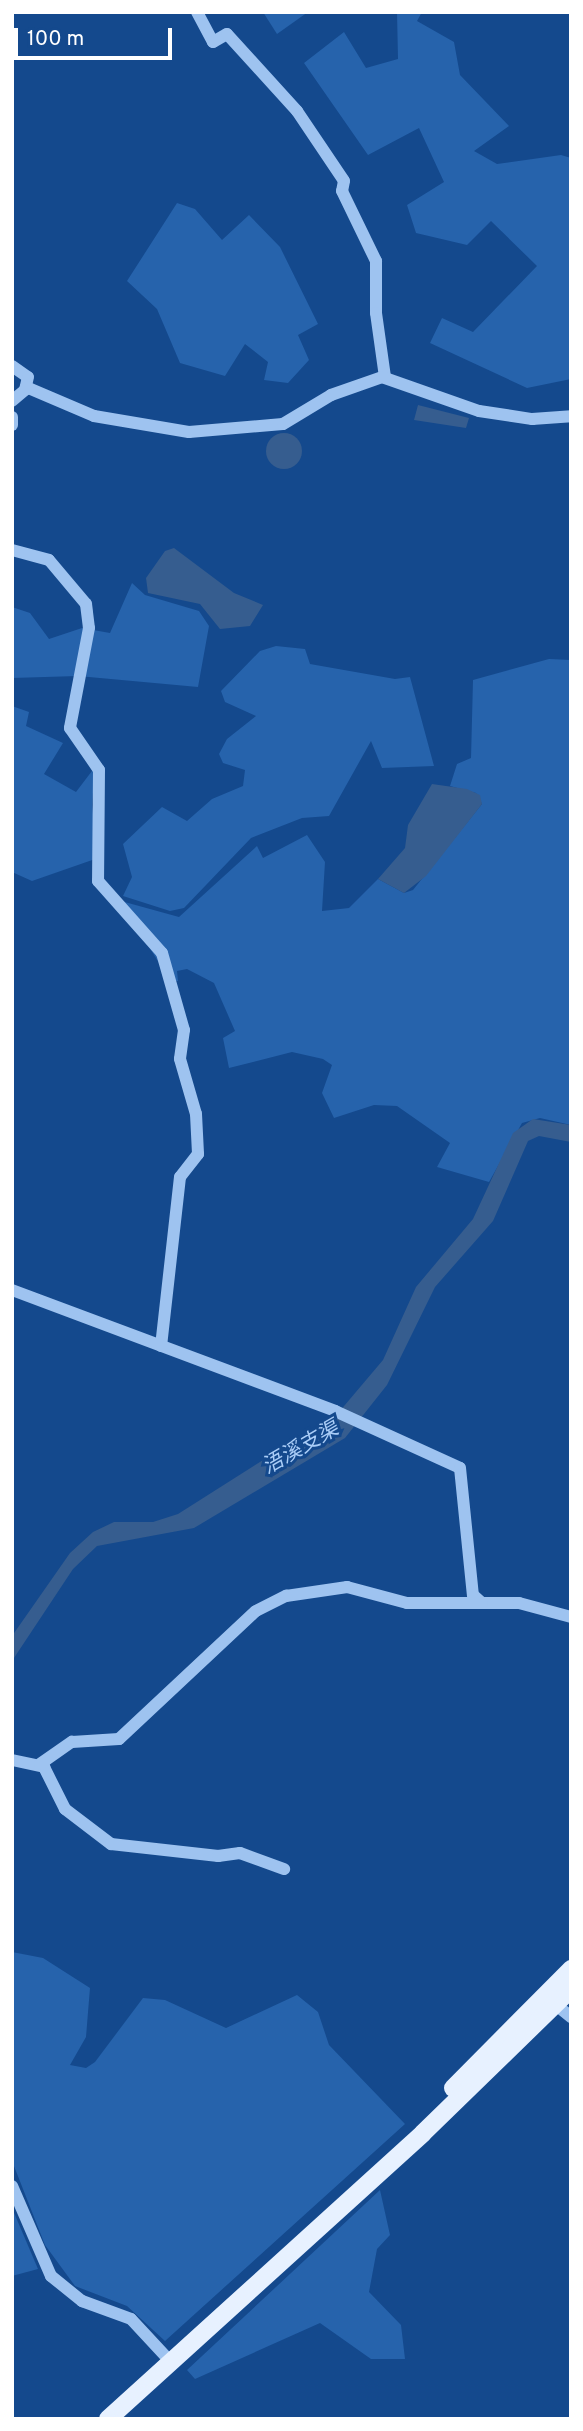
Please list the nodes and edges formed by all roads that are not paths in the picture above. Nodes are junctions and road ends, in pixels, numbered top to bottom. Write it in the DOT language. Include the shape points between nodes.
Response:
graph roads {
  1 [pos="197,12"];
  2 [pos="12,366"];
  3 [pos="385,377"];
  4 [pos="26,387"];
  5 [pos="12,401"];
  6 [pos="12,416"];
  7 [pos="571,416"];
  8 [pos="12,425"];
  9 [pos="12,550"];
  10 [pos="12,1290"];
  11 [pos="161,1346"];
  12 [pos="482,1602"];
  13 [pos="571,1617"];
  14 [pos="12,1760"];
  15 [pos="40,1764"];
  16 [pos="284,1869"];
  17 [pos="571,1969"];
  18 [pos="571,1989"];
  19 [pos="555,2004"];
  20 [pos="571,2017"];
  21 [pos="375,2174"];
  22 [pos="12,2186"];
  23 [pos="171,2362"];
  24 [pos="108,2419"];
  1 -- 3 [label="street" via="213,42 227,34 297,111 344,181 342,191 376,261 376,313"];
  2 -- 4 [label="street" via="28,377"];
  3 -- 4 [label="street" via="331,395 283,424 189,432 94,416"];
  3 -- 7 [label="street" via="479,411 533,419"];
  4 -- 5 [label="street"];
  6 -- 8 [label="street"];
  9 -- 11 [label="street" via="49,560 86,604 89,628 70,728 99,770 98,881 162,953 184,1030 180,1055 196,1114 198,1154 180,1177"];
  10 -- 11 [label="street"];
  11 -- 12 [label="street" via="335,1411 460,1468 467,1580"];
  12 -- 13 [label="street" via="519,1603"];
  12 -- 15 [label="street" via="407,1603 347,1587 286,1597 256,1611 119,1740 72,1742"];
  14 -- 15 [label="street"];
  15 -- 16 [label="street" via="65,1809 111,1844 218,1856 240,1853"];
  17 -- 21 [label="main road"];
  18 -- 19 [label="main road"];
  19 -- 20 [label="street"];
  19 -- 21 [label="main road"];
  21 -- 23 [label="main road"];
  22 -- 23 [label="street" via="51,2276 82,2301 131,2319"];
  23 -- 24 [label="main road"];
}
